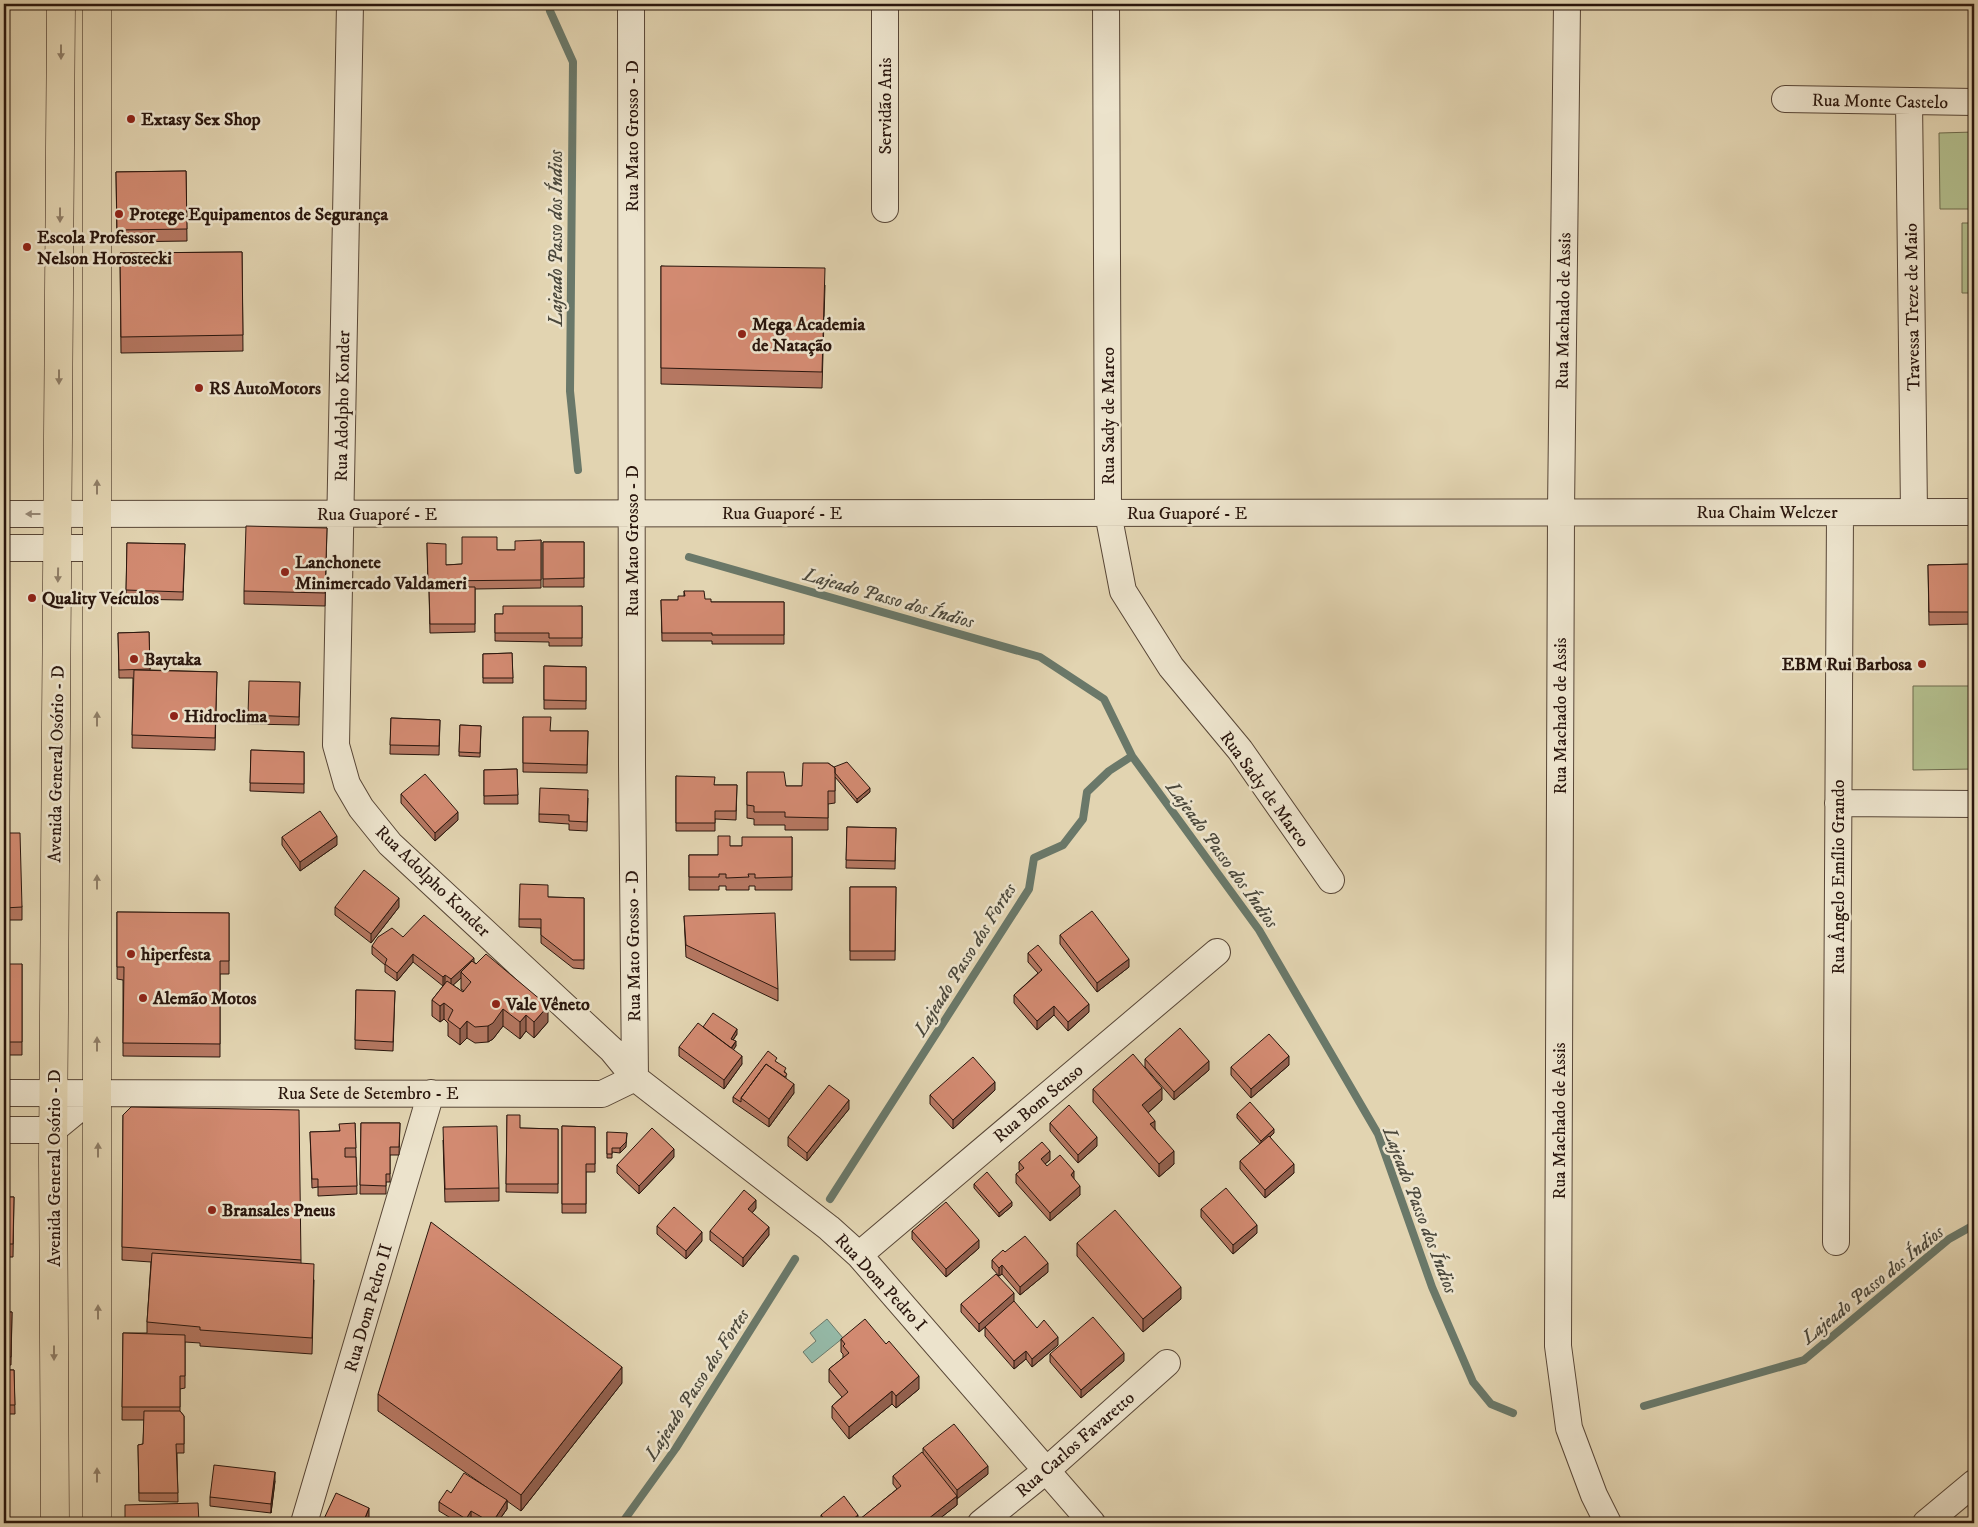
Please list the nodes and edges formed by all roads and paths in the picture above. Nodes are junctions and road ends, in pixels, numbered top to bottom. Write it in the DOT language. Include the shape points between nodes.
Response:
graph roads {
  1 [pos="61,4"];
  2 [pos="97,4"];
  3 [pos="350,4"];
  4 [pos="631,4"];
  5 [pos="885,4"];
  6 [pos="1106,4"];
  7 [pos="1567,4"];
  8 [pos="1785,99"];
  9 [pos="1909,101"];
  10 [pos="1974,102"];
  11 [pos="885,209"];
  12 [pos="1561,511"];
  13 [pos="1840,512"];
  14 [pos="1914,512"];
  15 [pos="1974,512"];
  16 [pos="1108,513"];
  17 [pos="4,514"];
  18 [pos="59,514"];
  19 [pos="97,514"];
  20 [pos="340,514"];
  21 [pos="632,514"];
  22 [pos="4,548"];
  23 [pos="97,548"];
  24 [pos="58,549"];
  25 [pos="1838,803"];
  26 [pos="1974,804"];
  27 [pos="1331,880"];
  28 [pos="1217,952"];
  29 [pos="635,1078"];
  30 [pos="4,1093"];
  31 [pos="53,1093"];
  32 [pos="98,1093"];
  33 [pos="431,1093"];
  34 [pos="4,1130"];
  35 [pos="53,1130"];
  36 [pos="1836,1242"];
  37 [pos="859,1255"];
  38 [pos="1167,1363"];
  39 [pos="1048,1469"];
  40 [pos="1974,1483"];
  41 [pos="55,1523"];
  42 [pos="97,1523"];
  43 [pos="304,1523"];
  44 [pos="981,1523"];
  45 [pos="1092,1523"];
  46 [pos="1608,1523"];
  47 [pos="1926,1523"];
  1 -- 18 [label="main road, Avenida General Osório - D, one-way"];
  19 -- 2 [label="main road, one-way"];
  3 -- 20 [label="street, Rua Adolpho Konder"];
  4 -- 21 [label="street, Rua Mato Grosso - D"];
  5 -- 11 [label="street, Servidão Anis"];
  6 -- 16 [label="street, Rua Sady de Marco"];
  7 -- 12 [label="street, Rua Machado de Assis"];
  8 -- 9 [label="street, Rua Monte Castelo"];
  9 -- 10 [label="street, Rua Monte Castelo"];
  9 -- 14 [label="street, Travessa Treze de Maio"];
  12 -- 13 [label="street, Rua Chaim Welczer"];
  12 -- 16 [label="street, Rua Guaporé - E"];
  12 -- 46 [label="street, Rua Machado de Assis" via="1558,1346 1569,1428"];
  13 -- 14 [label="street, Rua Chaim Welczer"];
  13 -- 25 [label="street, Rua Ângelo Emílio Grando"];
  14 -- 15 [label="street, Rua Chaim Welczer"];
  16 -- 21 [label="street, Rua Guaporé - E"];
  16 -- 27 [label="street, Rua Sady de Marco" via="1123,590 1171,667 1240,750"];
  18 -- 17 [label="street, Rua Guaporé - E, one-way"];
  18 -- 19 [label="street, Rua Guaporé - E"];
  18 -- 24 [label="main road, Avenida General Osório - D"];
  19 -- 20 [label="street, Rua Guaporé - E"];
  19 -- 23 [label="main road"];
  20 -- 21 [label="street, Rua Guaporé - E"];
  20 -- 29 [label="street, Rua Adolpho Konder" via="336,745 347,784 361,808 390,844 612,1050"];
  21 -- 29 [label="street, Rua Mato Grosso - D"];
  22 -- 24 [label="street"];
  23 -- 24 [label="street"];
  32 -- 23 [label="main road, one-way"];
  24 -- 31 [label="main road, Avenida General Osório - D, one-way"];
  25 -- 26 [label="street"];
  25 -- 36 [label="street, Rua Ângelo Emílio Grando"];
  28 -- 37 [label="street, Rua Bom Senso"];
  29 -- 33 [label="street, Rua Sete de Setembro - E" via="602,1094"];
  29 -- 37 [label="street, Rua Dom Pedro I" via="829,1228"];
  30 -- 31 [label="street, Rua Sete de Setembro - E"];
  31 -- 32 [label="street, Rua Sete de Setembro - E"];
  31 -- 35 [label="main road, Avenida General Osório - D"];
  32 -- 33 [label="street, Rua Sete de Setembro - E"];
  32 -- 35 [label="street"];
  42 -- 32 [label="main road, one-way"];
  33 -- 43 [label="street, Rua Dom Pedro II"];
  34 -- 35 [label="street"];
  35 -- 41 [label="main road, Avenida General Osório - D, one-way"];
  37 -- 39 [label="street, Rua Dom Pedro I"];
  38 -- 39 [label="street, Rua Carlos Favaretto"];
  39 -- 44 [label="street, Rua Carlos Favaretto"];
  39 -- 45 [label="street, Rua Dom Pedro I"];
  40 -- 47 [label="street"];
}
